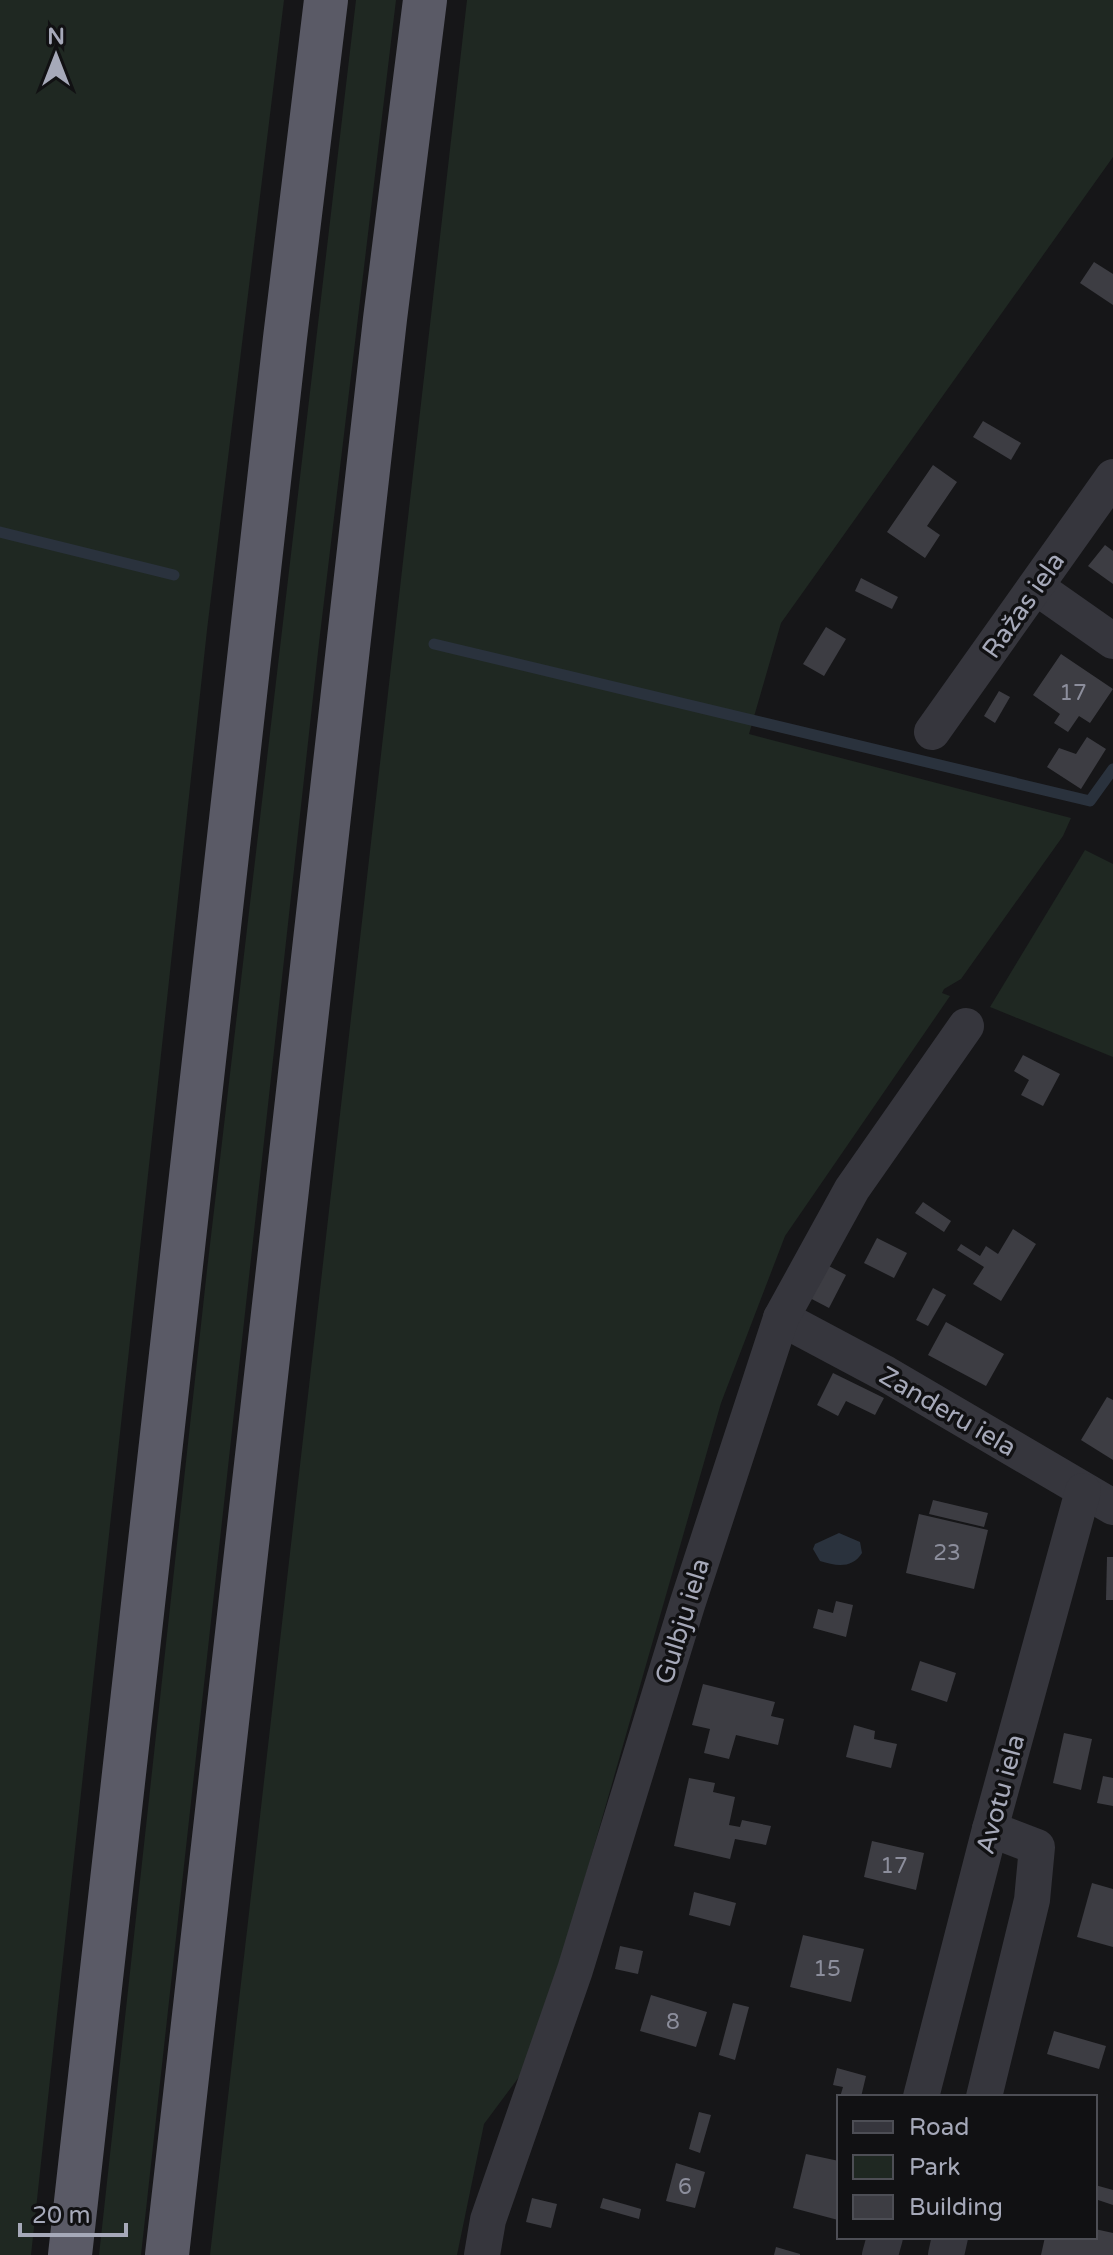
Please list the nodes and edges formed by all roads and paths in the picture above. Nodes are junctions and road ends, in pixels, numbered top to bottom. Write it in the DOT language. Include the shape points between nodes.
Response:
graph roads {
  1 [pos="326,0"];
  2 [pos="425,0"];
  3 [pos="1113,477"];
  4 [pos="1036,587"];
  5 [pos="1113,641"];
  6 [pos="932,732"];
  7 [pos="966,1026"];
  8 [pos="781,1318"];
  9 [pos="1098,1499"];
  10 [pos="990,1829"];
  11 [pos="922,2095"];
  12 [pos="984,2095"];
  13 [pos="70,2255"];
  14 [pos="167,2255"];
  15 [pos="482,2255"];
  1 -- 13 [label="highway"];
  2 -- 14 [label="highway"];
  3 -- 4 [label="street, Ražas iela"];
  4 -- 5 [label="street"];
  4 -- 6 [label="street, Ražas iela"];
  7 -- 8 [label="street, Gulbju iela" via="852,1189"];
  8 -- 9 [label="street, Zanderu iela"];
  8 -- 15 [label="street, Gulbju iela" via="575,1970 488,2220"];
  9 -- 10 [label="street, Avotu iela"];
  10 -- 11 [label="street, Avotu iela"];
  10 -- 12 [label="street" via="1037,1847 1032,1900"];
}
